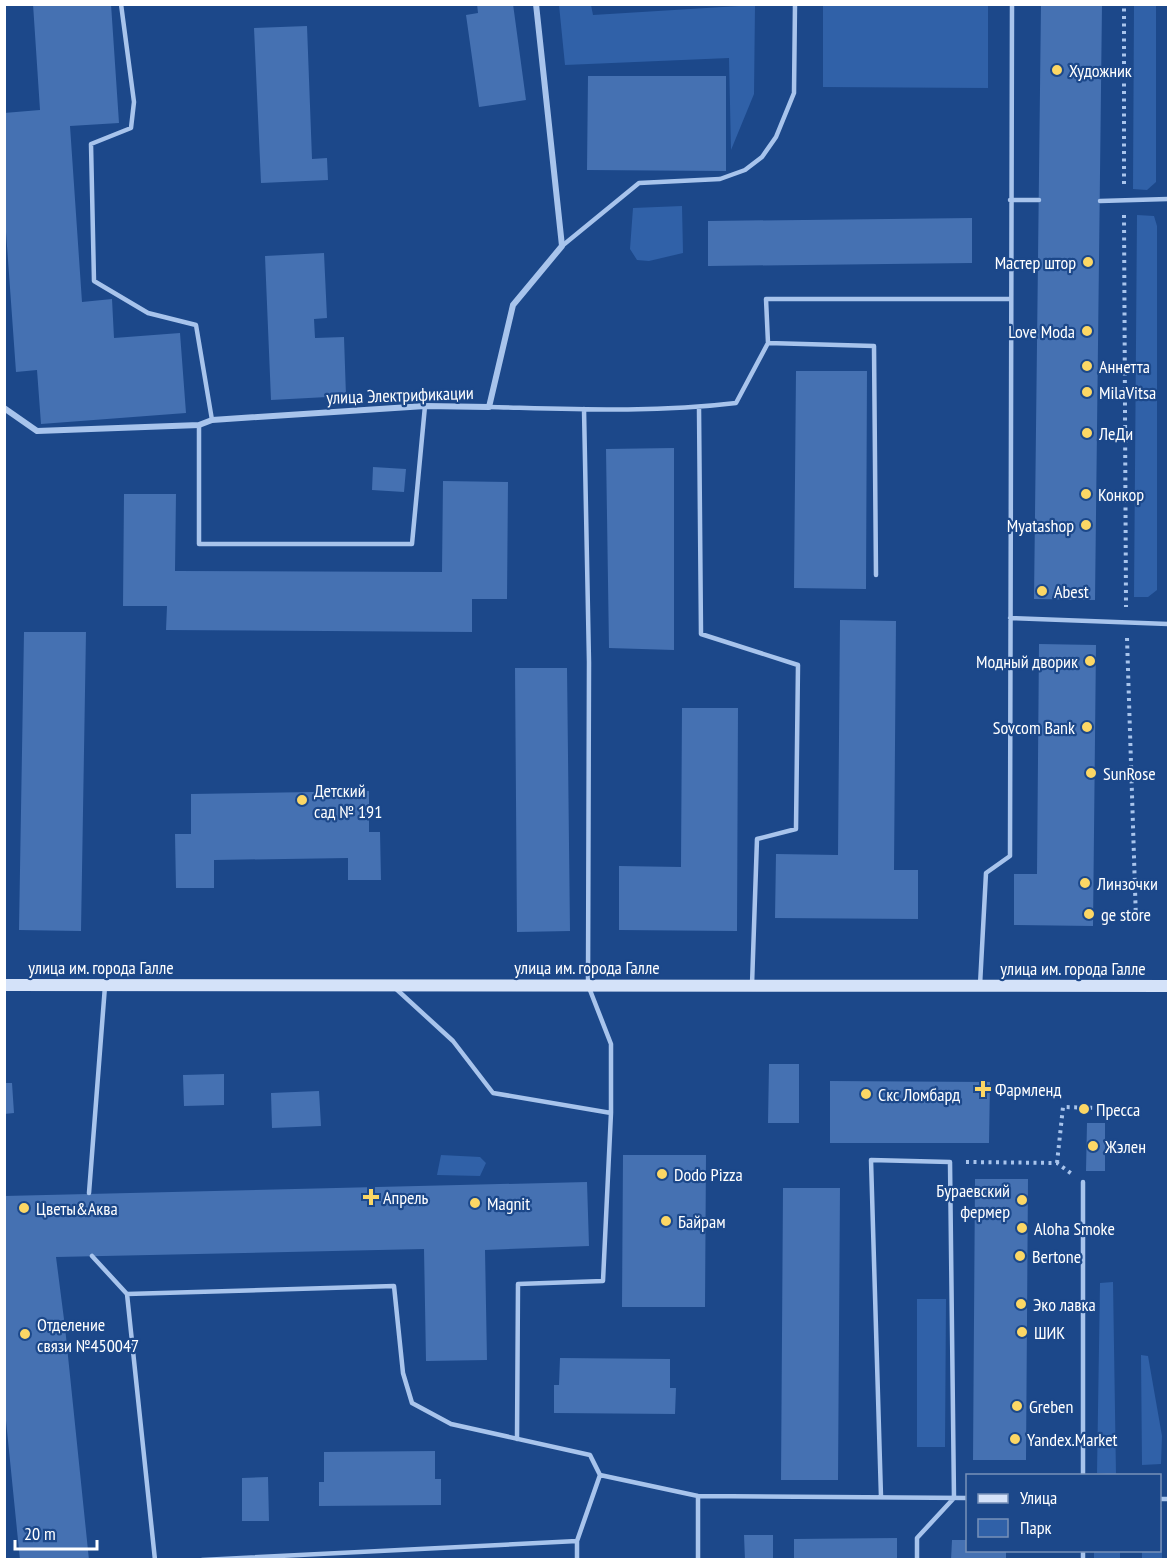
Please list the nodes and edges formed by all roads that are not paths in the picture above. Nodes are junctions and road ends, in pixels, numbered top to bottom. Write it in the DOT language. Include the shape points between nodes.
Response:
graph roads {
  1 [pos="121,4"];
  2 [pos="536,4"];
  3 [pos="795,4"];
  4 [pos="1012,4"];
  5 [pos="1168,199"];
  6 [pos="1010,200"];
  7 [pos="1039,200"];
  8 [pos="1100,201"];
  9 [pos="562,246"];
  10 [pos="1011,299"];
  11 [pos="768,343"];
  12 [pos="425,406"];
  13 [pos="489,407"];
  14 [pos="4,408"];
  15 [pos="699,408"];
  16 [pos="584,410"];
  17 [pos="212,420"];
  18 [pos="199,425"];
  19 [pos="876,575"];
  20 [pos="1010,618"];
  21 [pos="1168,624"];
  22 [pos="4,985"];
  23 [pos="392,985"];
  24 [pos="105,986"];
  25 [pos="588,986"];
  26 [pos="752,986"];
  27 [pos="980,986"];
  28 [pos="1168,986"];
  29 [pos="611,1113"];
  30 [pos="1083,1182"];
  31 [pos="89,1193"];
  32 [pos="92,1256"];
  33 [pos="127,1294"];
  34 [pos="517,1439"];
  35 [pos="1083,1474"];
  36 [pos="600,1475"];
  37 [pos="698,1496"];
  38 [pos="881,1497"];
  39 [pos="954,1498"];
  40 [pos="966,1498"];
  41 [pos="577,1542"];
  42 [pos="155,1560"];
  43 [pos="202,1560"];
  44 [pos="577,1560"];
  45 [pos="698,1560"];
  46 [pos="917,1560"];
  1 -- 17 [label="lane" via="134,102 130,128 91,144 94,280 148,313 196,325"];
  2 -- 9 [label="street"];
  3 -- 9 [label="lane" via="794,93 776,138 762,157 745,170 720,179 639,183"];
  4 -- 6 [label="lane"];
  5 -- 8 [label="lane"];
  6 -- 7 [label="lane"];
  6 -- 10 [label="lane"];
  9 -- 13 [label="street, улица Электрификации" via="513,305"];
  10 -- 11 [label="lane" via="766,299"];
  10 -- 20 [label="lane"];
  11 -- 15 [label="lane" via="736,403"];
  11 -- 19 [label="lane" via="874,346"];
  12 -- 13 [label="street, улица Электрификации"];
  12 -- 17 [label="street, улица Электрификации"];
  12 -- 18 [label="lane" via="412,544 199,543"];
  13 -- 16 [label="lane"];
  14 -- 18 [label="street, улица Электрификации" via="37,431"];
  15 -- 16 [label="lane"];
  15 -- 26 [label="lane" via="701,634 798,665 796,829 758,839"];
  16 -- 25 [label="lane" via="589,662"];
  17 -- 18 [label="street, улица Электрификации"];
  20 -- 21 [label="lane"];
  20 -- 27 [label="lane" via="1010,856 986,873"];
  22 -- 24 [label="main road, улица им. города Галле"];
  23 -- 24 [label="main road, улица им. города Галле"];
  23 -- 25 [label="main road, улица им. города Галле"];
  23 -- 29 [label="lane" via="453,1041 493,1093"];
  24 -- 31 [label="lane"];
  25 -- 26 [label="main road, улица им. города Галле"];
  25 -- 29 [label="lane" via="611,1044"];
  26 -- 27 [label="main road, улица им. города Галле"];
  27 -- 28 [label="main road, улица им. города Галле"];
  29 -- 34 [label="lane" via="603,1281 518,1284"];
  30 -- 35 [label="lane"];
  32 -- 33 [label="lane"];
  33 -- 34 [label="lane" via="394,1286 403,1373 412,1403 451,1424"];
  33 -- 42 [label="lane"];
  34 -- 36 [label="lane" via="590,1455"];
  36 -- 37 [label="lane"];
  36 -- 41 [label="lane"];
  37 -- 38 [label="lane"];
  37 -- 45 [label="lane"];
  38 -- 39 [label="lane"];
  38 -- 39 [label="lane" via="871,1160 950,1162"];
  39 -- 40 [label="lane"];
  39 -- 46 [label="lane" via="917,1538"];
  41 -- 43 [label="lane"];
  41 -- 44 [label="lane"];
}
